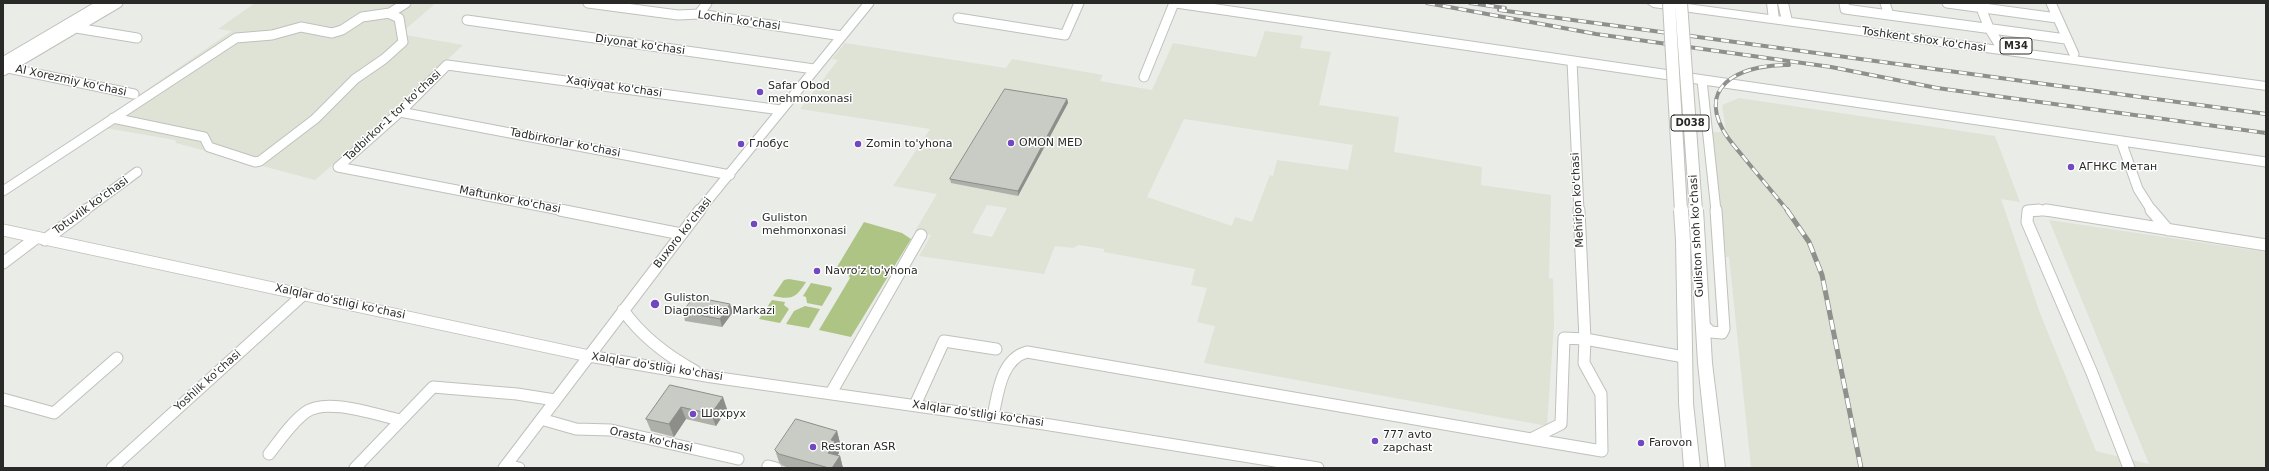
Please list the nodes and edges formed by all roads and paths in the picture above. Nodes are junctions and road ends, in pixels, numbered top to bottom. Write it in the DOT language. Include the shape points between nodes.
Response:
graph roads {
  1 [pos="103,3"];
  2 [pos="118,3"];
  3 [pos="406,3"];
  4 [pos="588,3"];
  5 [pos="708,3"];
  6 [pos="869,3"];
  7 [pos="1079,3"];
  8 [pos="1175,3"];
  9 [pos="1653,3"];
  10 [pos="1670,3"];
  11 [pos="1681,3"];
  12 [pos="1696,3"];
  13 [pos="1844,3"];
  14 [pos="1885,3"];
  15 [pos="1947,3"];
  16 [pos="2051,3"];
  17 [pos="1980,8"];
  18 [pos="1779,13"];
  19 [pos="390,14"];
  20 [pos="699,14"];
  21 [pos="1889,15"];
  22 [pos="958,18"];
  23 [pos="2057,18"];
  24 [pos="467,20"];
  25 [pos="76,28"];
  26 [pos="1989,28"];
  27 [pos="842,36"];
  28 [pos="137,38"];
  29 [pos="2066,39"];
  30 [pos="1999,44"];
  31 [pos="2024,51"];
  32 [pos="2074,54"];
  33 [pos="1572,61"];
  34 [pos="447,65"];
  35 [pos="4,67"];
  36 [pos="814,69"];
  37 [pos="1144,77"];
  38 [pos="1702,80"];
  39 [pos="2266,80"];
  40 [pos="2266,86"];
  41 [pos="134,94"];
  42 [pos="781,110"];
  43 [pos="400,112"];
  44 [pos="113,118"];
  45 [pos="2121,142"];
  46 [pos="2266,162"];
  47 [pos="338,167"];
  48 [pos="137,172"];
  49 [pos="730,175"];
  50 [pos="3,191"];
  51 [pos="3,230"];
  52 [pos="2168,230"];
  53 [pos="681,234"];
  54 [pos="922,235"];
  55 [pos="40,239"];
  56 [pos="2266,245"];
  57 [pos="3,263"];
  58 [pos="304,294"];
  59 [pos="623,310"];
  60 [pos="1702,324"];
  61 [pos="1584,339"];
  62 [pos="996,349"];
  63 [pos="589,356"];
  64 [pos="1684,357"];
  65 [pos="117,358"];
  66 [pos="702,375"];
  67 [pos="832,393"];
  68 [pos="3,399"];
  69 [pos="555,400"];
  70 [pos="915,405"];
  71 [pos="992,416"];
  72 [pos="541,419"];
  73 [pos="400,420"];
  74 [pos="1531,439"];
  75 [pos="268,454"];
  76 [pos="738,459"];
  77 [pos="505,466"];
  78 [pos="112,468"];
  79 [pos="355,468"];
  80 [pos="519,468"];
  81 [pos="1318,468"];
  82 [pos="1692,468"];
  83 [pos="1717,468"];
  84 [pos="2129,468"];
  1 -- 35 [label="street"];
  2 -- 25 [label="street"];
  3 -- 19 [label="street"];
  4 -- 20 [label="street, Lochin ko'chasi" via="678,15"];
  5 -- 20 [label="street"];
  6 -- 27 [label="street, Buxoro ko'chasi"];
  7 -- 22 [label="street" via="1065,34"];
  8 -- 33 [label="street"];
  8 -- 37 [label="street"];
  9 -- 18 [label="highway, Toshkent shox ko'chasi / M34"];
  10 -- 64 [label="main road, Guliston shoh ko'chasi / D038, bridge" via="1683,240"];
  11 -- 60 [label="main road, Guliston shoh ko'chasi / D038, bridge"];
  12 -- 18 [label="highway, Toshkent shox ko'chasi / M34"];
  13 -- 21 [label="street" via="1845,9"];
  14 -- 21 [label="street"];
  15 -- 17 [label="street"];
  16 -- 23 [label="street"];
  17 -- 23 [label="street"];
  17 -- 26 [label="street"];
  18 -- 30 [label="highway, Toshkent shox ko'chasi / M34"];
  18 -- 31 [label="highway, Toshkent shox ko'chasi / M34"];
  19 -- 44 [label="street" via="369,15 330,34 291,28 273,35 249,34 236,38"];
  19 -- 44 [label="street" via="399,18 403,42 355,79 315,119 260,161 255,162 209,147 204,137"];
  20 -- 27 [label="street, Lochin ko'chasi"];
  21 -- 26 [label="street"];
  23 -- 29 [label="street"];
  24 -- 36 [label="street, Diyonat ko'chasi"];
  25 -- 28 [label="street"];
  25 -- 35 [label="street"];
  26 -- 29 [label="street"];
  26 -- 30 [label="street"];
  27 -- 36 [label="street, Buxoro ko'chasi"];
  29 -- 32 [label="street"];
  30 -- 31 [label="highway, Toshkent shox ko'chasi / M34"];
  31 -- 32 [label="highway, Toshkent shox ko'chasi / M34"];
  31 -- 40 [label="highway, Toshkent shox ko'chasi / M34"];
  32 -- 39 [label="highway, Toshkent shox ko'chasi / M34"];
  33 -- 38 [label="street"];
  33 -- 61 [label="street, Mehirjon ko'chasi"];
  34 -- 42 [label="street, Xaqiyqat ko'chasi"];
  34 -- 43 [label="street, Tadbirkor-1 tor ko'chasi"];
  35 -- 41 [label="street, Al Xorezmiy ko'chasi"];
  36 -- 42 [label="street, Buxoro ko'chasi"];
  38 -- 45 [label="street"];
  38 -- 60 [label="street" via="1720,248 1724,329 1722,333 1716,334 1708,331"];
  42 -- 49 [label="street, Buxoro ko'chasi"];
  43 -- 47 [label="street, Tadbirkor-1 tor ko'chasi"];
  43 -- 49 [label="street, Tadbirkorlar ko'chasi"];
  44 -- 50 [label="street"];
  45 -- 46 [label="street"];
  45 -- 52 [label="street" via="2139,194"];
  47 -- 53 [label="street, Maftunkor ko'chasi"];
  48 -- 55 [label="street, Totuvlik ko'chasi"];
  49 -- 53 [label="street, Buxoro ko'chasi"];
  51 -- 55 [label="street, Xalqlar do'stligi ko'chasi"];
  52 -- 56 [label="street"];
  52 -- 84 [label="street" via="2044,210 2028,211 2027,222 2092,373"];
  53 -- 59 [label="street, Buxoro ko'chasi"];
  54 -- 67 [label="street"];
  55 -- 57 [label="street, Totuvlik ko'chasi"];
  55 -- 58 [label="street, Xalqlar do'stligi ko'chasi"];
  58 -- 63 [label="street, Xalqlar do'stligi ko'chasi"];
  58 -- 78 [label="street, Yoshlik ko'chasi"];
  59 -- 63 [label="street, Buxoro ko'chasi"];
  59 -- 66 [label="street" via="645,338 671,358"];
  60 -- 83 [label="main road, Guliston shoh ko'chasi / D038"];
  61 -- 64 [label="street"];
  61 -- 74 [label="street" via="1564,338 1561,424"];
  61 -- 74 [label="street, Mehirjon ko'chasi" via="1584,363 1601,394 1602,452"];
  62 -- 70 [label="street" via="944,341"];
  63 -- 66 [label="street, Xalqlar do'stligi ko'chasi"];
  63 -- 69 [label="street, Buxoro ko'chasi"];
  64 -- 82 [label="main road, Guliston shoh ko'chasi / D038"];
  65 -- 68 [label="street" via="54,413"];
  66 -- 67 [label="street, Xalqlar do'stligi ko'chasi"];
  67 -- 70 [label="street, Xalqlar do'stligi ko'chasi"];
  69 -- 72 [label="street, Buxoro ko'chasi"];
  69 -- 73 [label="street" via="433,387"];
  70 -- 71 [label="street, Xalqlar do'stligi ko'chasi"];
  71 -- 74 [label="street" via="999,387 1011,359 1018,352 1027,352"];
  71 -- 81 [label="street, Xalqlar do'stligi ko'chasi"];
  72 -- 76 [label="street, Orasta ko'chasi" via="576,429 611,430"];
  72 -- 77 [label="street, Buxoro ko'chasi"];
  73 -- 75 [label="street" via="333,406 311,409"];
  73 -- 79 [label="street"];
  77 -- 80 [label="street"];
}
